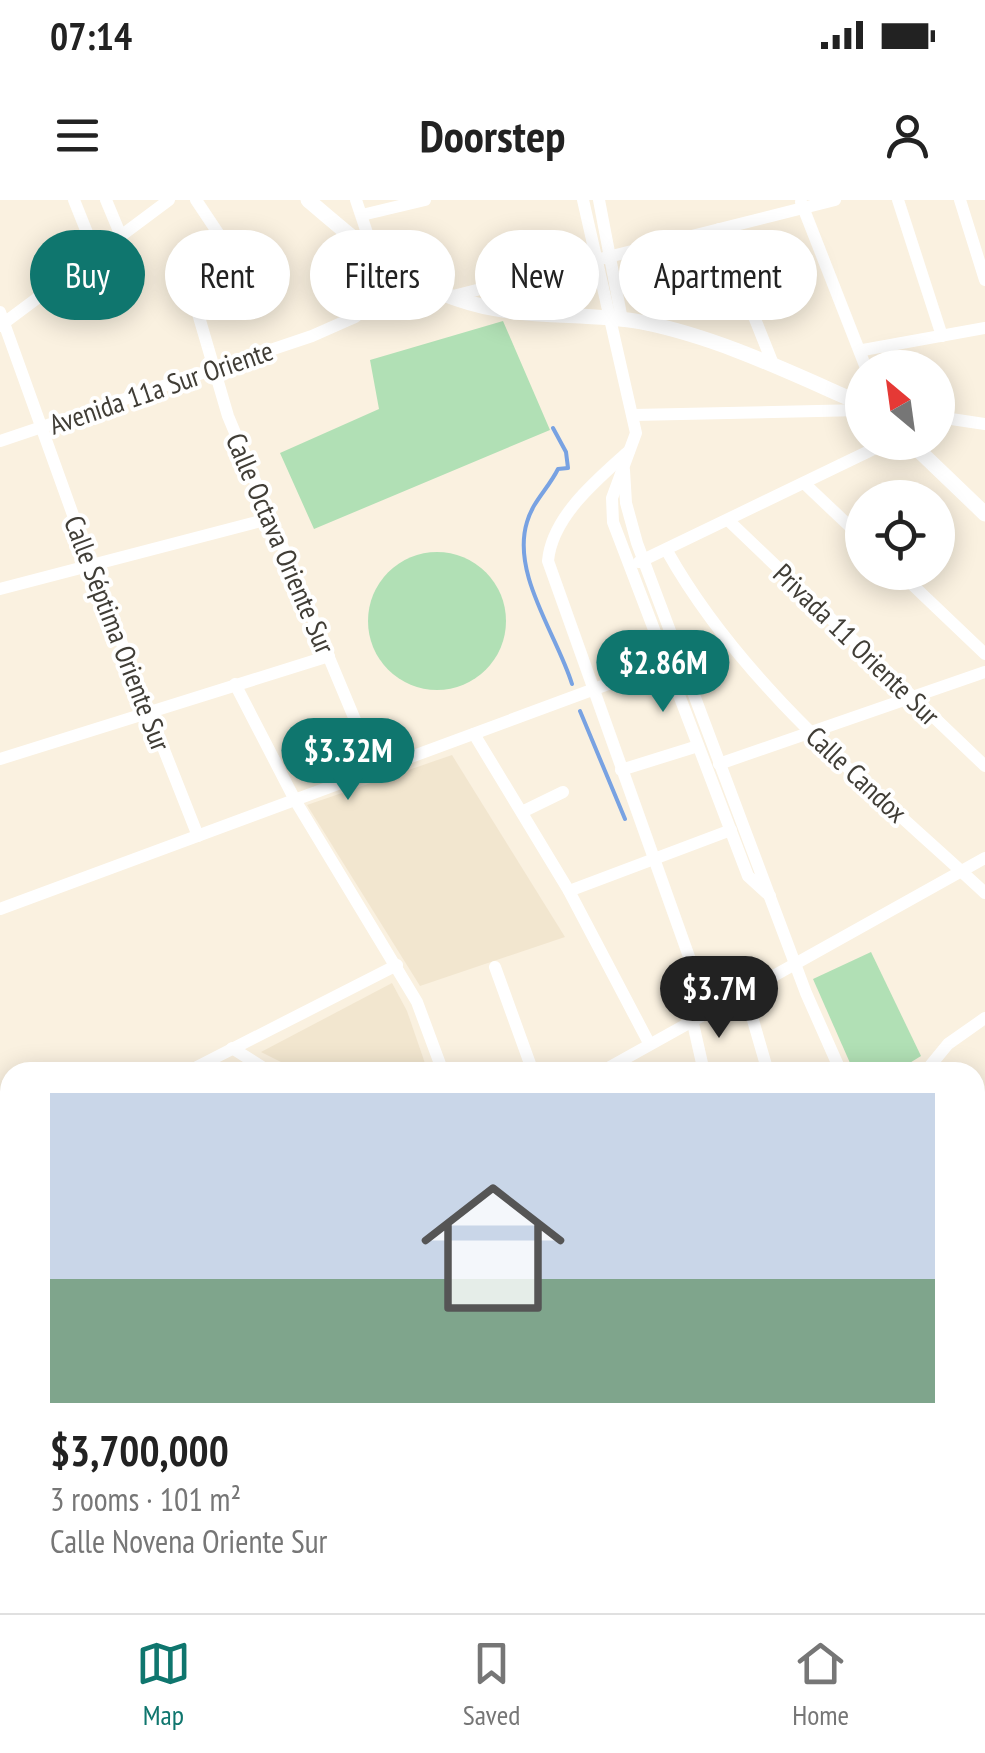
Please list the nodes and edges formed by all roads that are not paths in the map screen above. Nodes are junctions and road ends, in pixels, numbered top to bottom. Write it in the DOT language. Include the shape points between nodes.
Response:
graph roads {
  1 [pos="74,200"];
  2 [pos="106,200"];
  3 [pos="169,200"];
  4 [pos="196,200"];
  5 [pos="308,200"];
  6 [pos="356,200"];
  7 [pos="425,200"];
  8 [pos="584,200"];
  9 [pos="600,200"];
  10 [pos="835,200"];
  11 [pos="898,200"];
  12 [pos="960,200"];
  13 [pos="801,204"];
  14 [pos="362,215"];
  15 [pos="719,229"];
  16 [pos="86,230"];
  17 [pos="118,230"];
  18 [pos="129,230"];
  19 [pos="216,230"];
  20 [pos="344,230"];
  21 [pos="367,230"];
  22 [pos="603,258"];
  23 [pos="985,280"];
  24 [pos="455,295"];
  25 [pos="455,299"];
  26 [pos="30,300"];
  27 [pos="1,320"];
  28 [pos="199,320"];
  29 [pos="350,320"];
  30 [pos="616,320"];
  31 [pos="985,328"];
  32 [pos="942,336"];
  33 [pos="863,350"];
  34 [pos="772,364"];
  35 [pos="213,370"];
  36 [pos="845,399"];
  37 [pos="845,408"];
  38 [pos="633,414"];
  39 [pos="955,420"];
  40 [pos="985,424"];
  41 [pos="41,428"];
  42 [pos="0,442"];
  43 [pos="630,449"];
  44 [pos="854,460"];
  45 [pos="929,460"];
  46 [pos="624,468"];
  47 [pos="806,486"];
  48 [pos="985,514"];
  49 [pos="272,518"];
  50 [pos="730,522"];
  51 [pos="845,522"];
  52 [pos="637,543"];
  53 [pos="622,548"];
  54 [pos="667,551"];
  55 [pos="644,560"];
  56 [pos="90,565"];
  57 [pos="628,567"];
  58 [pos="0,589"];
  59 [pos="918,590"];
  60 [pos="985,654"];
  61 [pos="329,656"];
  62 [pos="682,657"];
  63 [pos="666,663"];
  64 [pos="985,672"];
  65 [pos="235,684"];
  66 [pos="593,690"];
  67 [pos="912,697"];
  68 [pos="146,712"];
  69 [pos="810,732"];
  70 [pos="474,734"];
  71 [pos="698,746"];
  72 [pos="0,759"];
  73 [pos="720,764"];
  74 [pos="985,766"];
  75 [pos="376,770"];
  76 [pos="621,770"];
  77 [pos="563,792"];
  78 [pos="295,800"];
  79 [pos="522,812"];
  80 [pos="730,830"];
  81 [pos="198,836"];
  82 [pos="985,858"];
  83 [pos="652,859"];
  84 [pos="961,871"];
  85 [pos="569,891"];
  86 [pos="985,893"];
  87 [pos="770,896"];
  88 [pos="0,909"];
  89 [pos="795,962"];
  90 [pos="396,966"];
  91 [pos="495,967"];
  92 [pos="744,989"];
  93 [pos="708,1010"];
  94 [pos="985,1018"];
  95 [pos="692,1020"];
  96 [pos="649,1044"];
  97 [pos="232,1048"];
  98 [pos="206,1062"];
  99 [pos="254,1062"];
  100 [pos="440,1062"];
  101 [pos="530,1062"];
  102 [pos="618,1062"];
  103 [pos="702,1062"];
  104 [pos="765,1062"];
  105 [pos="837,1062"];
  106 [pos="934,1062"];
  1 -- 16 [label="street"];
  2 -- 17 [label="street"];
  3 -- 18 [label="street"];
  4 -- 19 [label="street"];
  5 -- 20 [label="street"];
  6 -- 14 [label="street"];
  7 -- 14 [label="street"];
  8 -- 22 [label="street"];
  9 -- 22 [label="street"];
  10 -- 13 [label="street"];
  11 -- 32 [label="street"];
  12 -- 23 [label="street"];
  13 -- 15 [label="street"];
  13 -- 33 [label="street"];
  14 -- 21 [label="street"];
  15 -- 22 [label="street"];
  15 -- 34 [label="street"];
  22 -- 24 [label="street"];
  22 -- 30 [label="street"];
  25 -- 30 [label="street" via="498,310"];
  26 -- 27 [label="street"];
  27 -- 41 [label="street, Calle Séptima Oriente Sur"];
  28 -- 35 [label="street, Calle Octava Oriente Sur"];
  29 -- 35 [label="street, Avenida 11a Sur Oriente"];
  30 -- 34 [label="street"];
  30 -- 38 [label="street"];
  31 -- 32 [label="street"];
  32 -- 33 [label="street"];
  34 -- 36 [label="street"];
  35 -- 41 [label="street, Avenida 11a Sur Oriente"];
  35 -- 49 [label="street, Calle Octava Oriente Sur"];
  37 -- 38 [label="street"];
  38 -- 43 [label="street"];
  39 -- 40 [label="street"];
  41 -- 42 [label="street, Avenida 11a Sur Oriente"];
  41 -- 56 [label="street, Calle Séptima Oriente Sur"];
  43 -- 46 [label="street"];
  43 -- 66 [label="street" via="578,501 548,551"];
  44 -- 47 [label="street"];
  45 -- 48 [label="street"];
  46 -- 52 [label="street"];
  46 -- 53 [label="street" via="612,498"];
  47 -- 50 [label="street"];
  47 -- 51 [label="street"];
  49 -- 56 [label="street"];
  49 -- 61 [label="street, Calle Octava Oriente Sur"];
  50 -- 54 [label="street"];
  50 -- 67 [label="street, Privada 11 Oriente Sur"];
  52 -- 53 [label="street"];
  52 -- 55 [label="street"];
  53 -- 57 [label="street"];
  54 -- 55 [label="street"];
  54 -- 69 [label="street, Calle Candox" via="698,606"];
  55 -- 57 [label="street"];
  55 -- 62 [label="street"];
  56 -- 58 [label="street"];
  56 -- 68 [label="street, Calle Séptima Oriente Sur"];
  57 -- 63 [label="street"];
  59 -- 60 [label="street"];
  61 -- 65 [label="street"];
  61 -- 75 [label="street, Calle Octava Oriente Sur"];
  62 -- 63 [label="street"];
  62 -- 73 [label="street"];
  63 -- 66 [label="street"];
  63 -- 71 [label="street"];
  64 -- 67 [label="street"];
  65 -- 68 [label="street"];
  65 -- 78 [label="street"];
  66 -- 70 [label="street"];
  66 -- 76 [label="street"];
  67 -- 69 [label="street"];
  67 -- 74 [label="street, Privada 11 Oriente Sur"];
  68 -- 72 [label="street"];
  68 -- 81 [label="street, Calle Séptima Oriente Sur"];
  69 -- 73 [label="street"];
  69 -- 84 [label="street, Calle Candox"];
  70 -- 75 [label="street"];
  70 -- 79 [label="street"];
  71 -- 76 [label="street"];
  71 -- 80 [label="street"];
  73 -- 87 [label="street"];
  75 -- 78 [label="street"];
  76 -- 83 [label="street"];
  77 -- 79 [label="street"];
  78 -- 81 [label="street"];
  78 -- 90 [label="street"];
  79 -- 85 [label="street"];
  80 -- 83 [label="street"];
  80 -- 87 [label="street" via="748,876"];
  81 -- 88 [label="street"];
  82 -- 84 [label="street"];
  83 -- 85 [label="street"];
  83 -- 93 [label="street"];
  84 -- 86 [label="street, Calle Candox"];
  84 -- 89 [label="street"];
  85 -- 96 [label="street"];
  87 -- 89 [label="street"];
  89 -- 92 [label="street"];
  89 -- 105 [label="street"];
  90 -- 97 [label="street"];
  90 -- 100 [label="street"];
  91 -- 101 [label="street"];
  92 -- 93 [label="street"];
  92 -- 104 [label="street"];
  93 -- 95 [label="street"];
  94 -- 106 [label="street"];
  95 -- 96 [label="street"];
  95 -- 103 [label="street"];
  96 -- 102 [label="street"];
  97 -- 98 [label="street"];
  97 -- 99 [label="street"];
}
